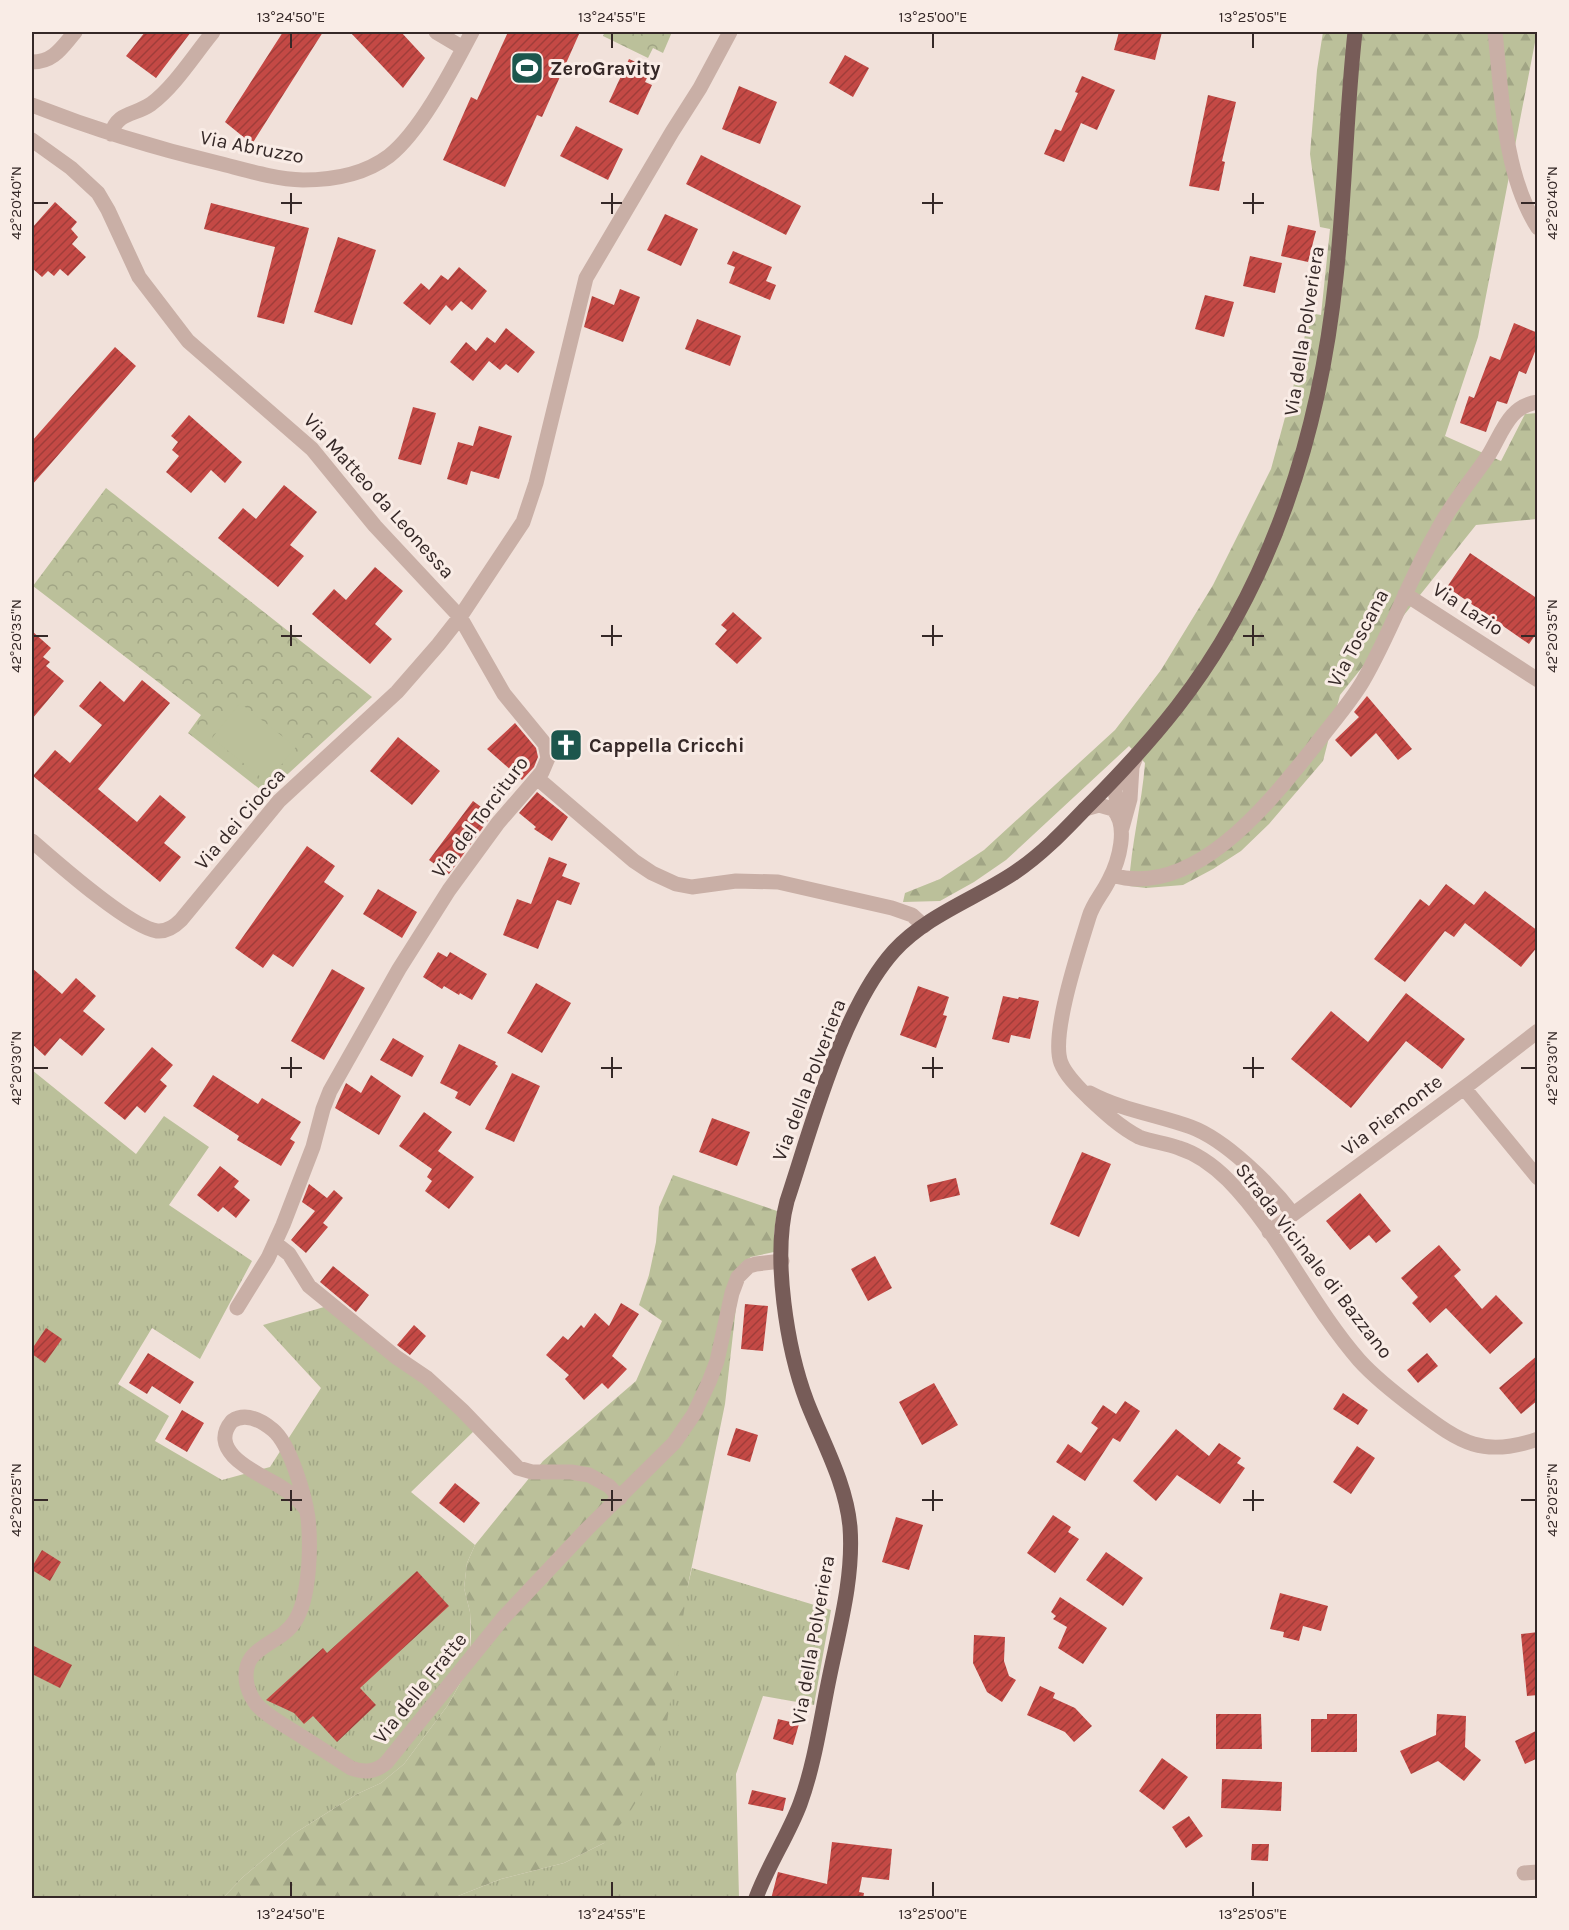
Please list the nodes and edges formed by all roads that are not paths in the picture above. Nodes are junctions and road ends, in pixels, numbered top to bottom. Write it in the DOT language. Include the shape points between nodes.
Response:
graph roads {
  1 [pos="75,32"];
  2 [pos="213,32"];
  3 [pos="436,32"];
  4 [pos="472,32"];
  5 [pos="730,32"];
  6 [pos="1355,32"];
  7 [pos="1495,32"];
  8 [pos="463,48"];
  9 [pos="32,63"];
  10 [pos="32,105"];
  11 [pos="111,134"];
  12 [pos="32,140"];
  13 [pos="1538,228"];
  14 [pos="1538,402"];
  15 [pos="1405,594"];
  16 [pos="460,617"];
  17 [pos="1538,680"];
  18 [pos="1137,754"];
  19 [pos="537,778"];
  20 [pos="1113,781"];
  21 [pos="1085,809"];
  22 [pos="1123,821"];
  23 [pos="32,841"];
  24 [pos="1112,875"];
  25 [pos="924,926"];
  26 [pos="1538,1031"];
  27 [pos="1067,1074"];
  28 [pos="1464,1088"];
  29 [pos="1538,1178"];
  30 [pos="1293,1214"];
  31 [pos="1269,1232"];
  32 [pos="275,1243"];
  33 [pos="782,1262"];
  34 [pos="237,1308"];
  35 [pos="1538,1439"];
  36 [pos="620,1498"];
  37 [pos="306,1509"];
  38 [pos="756,1899"];
  1 -- 9 [label="street" via="52,58"];
  2 -- 11 [label="street" via="166,90 146,107 121,117"];
  3 -- 8 [label="street"];
  4 -- 8 [label="street, Via Abruzzo"];
  5 -- 16 [label="street" via="586,278 523,522"];
  6 -- 18 [label="main road, Via della Polveriera" via="1334,302 1319,393 1302,458 1265,558 1239,613 1184,698"];
  7 -- 13 [label="street" via="1511,160 1528,211"];
  8 -- 11 [label="street, Via Abruzzo" via="421,120 401,144 379,163 349,175 310,180 280,178"];
  10 -- 11 [label="street, Via Abruzzo"];
  12 -- 16 [label="street, Via Matteo da Leonessa" via="98,193 139,277 188,341 312,449 382,534"];
  14 -- 15 [label="street, Via Toscana" via="1524,405 1512,416 1441,522"];
  15 -- 17 [label="street, Via Lazio"];
  15 -- 24 [label="street, Via Toscana" via="1356,692 1290,776 1239,832 1215,851 1181,869 1141,878"];
  16 -- 19 [label="street, Via del Torcituro" via="504,694 545,744 548,758"];
  16 -- 23 [label="street, Via dei Ciocca" via="396,692 279,801 182,920 172,927 156,930 141,924 80,882"];
  18 -- 20 [label="main road, Via della Polveriera"];
  18 -- 22 [label="street, Strada Vicinale di Bazzano"];
  19 -- 25 [label="street" via="634,861 676,884 692,887 736,881 778,882 892,908 912,915"];
  19 -- 32 [label="street, Via del Torcituro" via="462,872 396,974 326,1100 313,1147"];
  20 -- 21 [label="main road, Via della Polveriera"];
  20 -- 22 [label="street, Strada Vicinale di Bazzano" via="1125,785 1128,796"];
  21 -- 22 [label="street" via="1109,806"];
  21 -- 25 [label="main road, Via della Polveriera" via="1030,861"];
  22 -- 24 [label="street, Strada Vicinale di Bazzano"];
  24 -- 27 [label="street, Strada Vicinale di Bazzano" via="1090,912 1063,1014 1059,1050"];
  25 -- 33 [label="main road, Via della Polveriera" via="904,941 880,970 850,1026 787,1201"];
  26 -- 28 [label="street, Via Piemonte"];
  27 -- 30 [label="street" via="1101,1098 1203,1132 1260,1177"];
  27 -- 31 [label="street, Strada Vicinale di Bazzano" via="1097,1106 1126,1128 1146,1139 1185,1150 1212,1166 1236,1189"];
  28 -- 29 [label="street"];
  28 -- 30 [label="street, Via Piemonte"];
  30 -- 31 [label="street, Via Piemonte"];
  31 -- 35 [label="street, Strada Vicinale di Bazzano" via="1358,1358 1413,1407 1456,1437 1475,1445 1506,1448"];
  32 -- 34 [label="street, Via del Torcituro"];
  32 -- 36 [label="street" via="289,1254 309,1286 427,1378 518,1468 532,1473 589,1475 609,1486"];
  33 -- 36 [label="street, Via delle Fratte" via="749,1266 738,1277 717,1361 694,1414 674,1443"];
  33 -- 38 [label="main road, Via della Polveriera" via="793,1352 807,1401 840,1483 850,1527 850,1560 810,1771 798,1810"];
  36 -- 37 [label="street, Via delle Fratte" via="504,1617 386,1763 367,1771 351,1768 264,1712 250,1695 247,1681 251,1656 288,1629 302,1608 307,1578"];
  37 -- 37 [label="street, Via delle Fratte" via="289,1454 276,1432 249,1417 232,1421 226,1442 235,1458 293,1495"];
}
